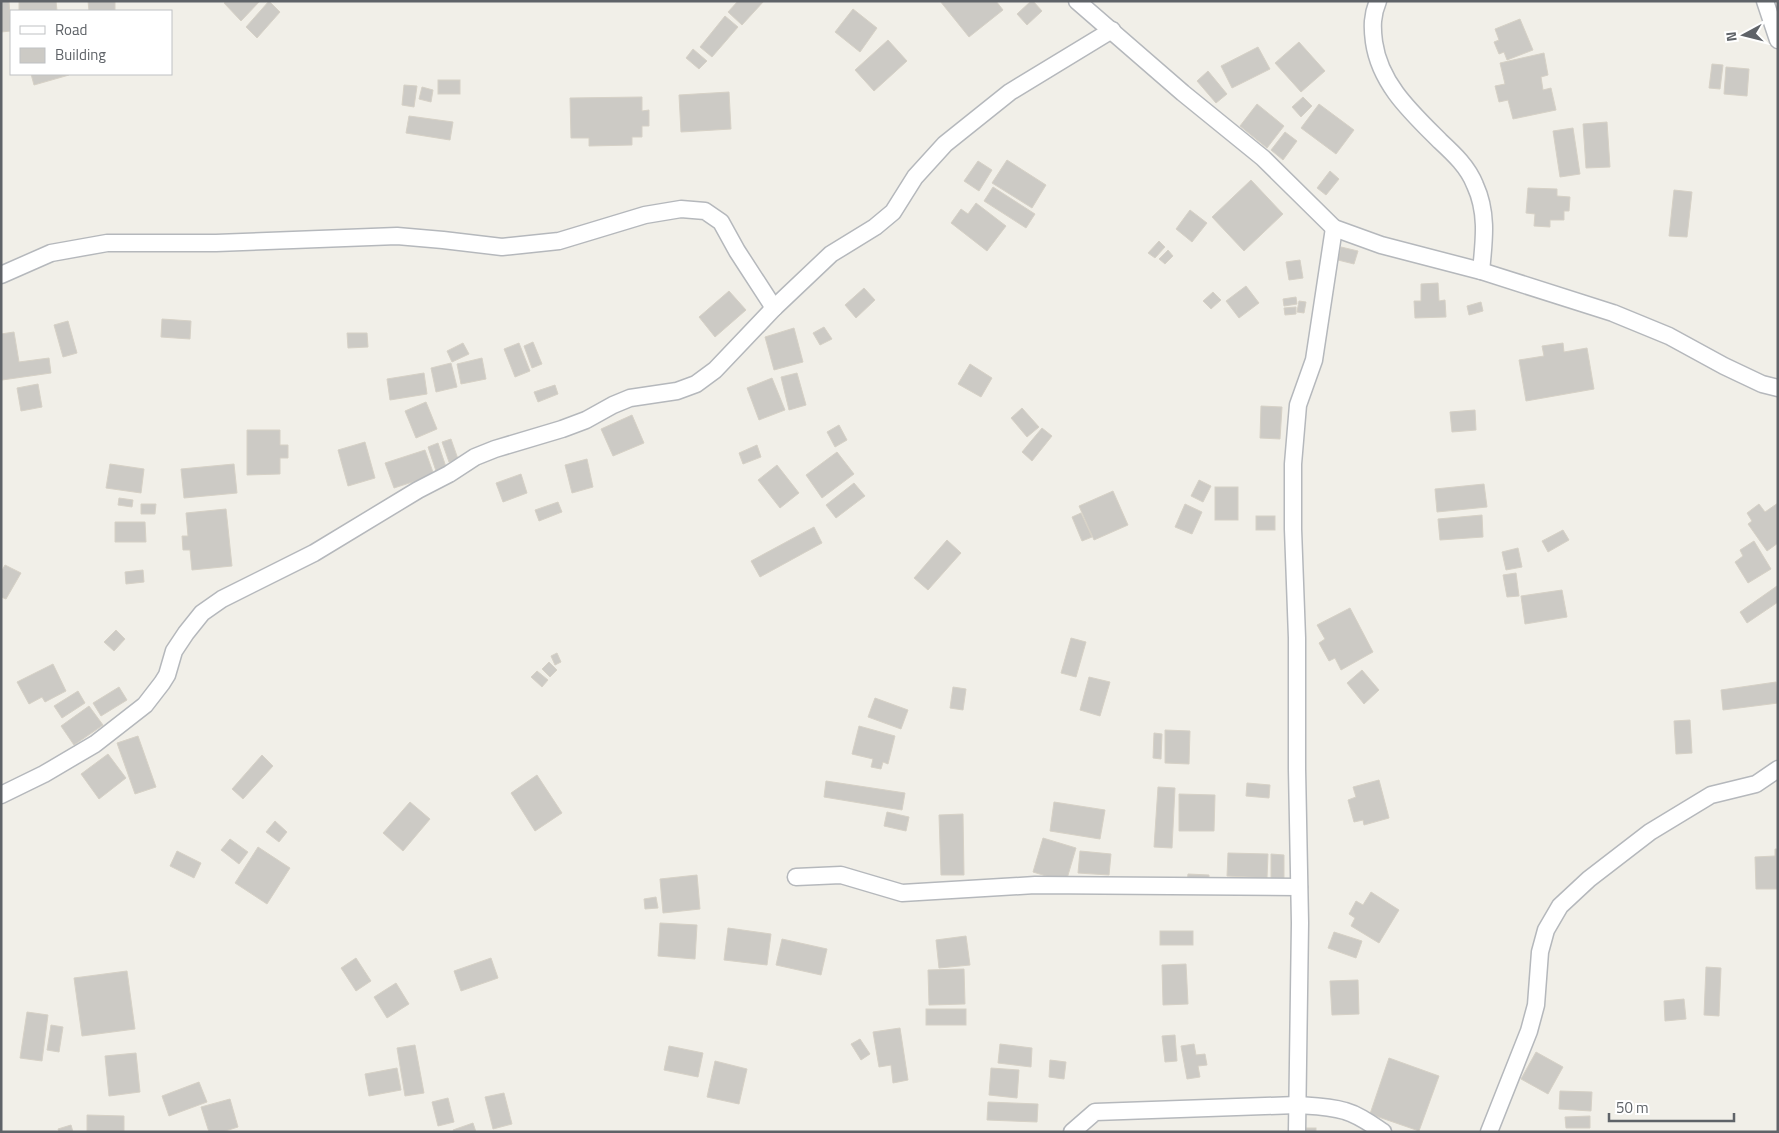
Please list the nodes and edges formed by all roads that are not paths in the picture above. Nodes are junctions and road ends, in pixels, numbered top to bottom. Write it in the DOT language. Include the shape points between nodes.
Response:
graph roads {
  1 [pos="1077,1"];
  2 [pos="1378,1"];
  3 [pos="1764,1"];
  4 [pos="1112,30"];
  5 [pos="1778,40"];
  6 [pos="1334,228"];
  7 [pos="1481,271"];
  8 [pos="1,275"];
  9 [pos="774,308"];
  10 [pos="1770,387"];
  11 [pos="1778,403"];
  12 [pos="1778,769"];
  13 [pos="1,796"];
  14 [pos="796,877"];
  15 [pos="1299,888"];
  16 [pos="1297,1104"];
  17 [pos="1072,1132"];
  18 [pos="1297,1132"];
  19 [pos="1383,1132"];
  20 [pos="1489,1132"];
  1 -- 4 [label="street"];
  2 -- 7 [label="street" via="1371,25 1375,53 1384,75 1396,95 1458,158 1475,184 1484,214"];
  3 -- 5 [label="street"];
  4 -- 6 [label="street" via="1263,158"];
  4 -- 9 [label="street" via="1010,92 945,144 915,177 893,212 831,254"];
  6 -- 7 [label="street" via="1381,245"];
  6 -- 15 [label="street" via="1314,360 1298,405 1293,464"];
  7 -- 10 [label="street" via="1613,313 1669,336"];
  8 -- 9 [label="street" via="50,253 106,243 397,236 502,247 559,241 645,215 680,209 705,211 721,222"];
  9 -- 13 [label="street" via="715,370 696,384 677,391 630,398 586,420 475,457 314,553 222,600 202,614 186,633 174,651 167,675 145,705 95,744"];
  10 -- 11 [label="street"];
  12 -- 20 [label="street" via="1756,784 1711,795 1650,832 1560,906 1546,930 1540,952 1536,1005 1529,1031"];
  14 -- 15 [label="street" via="841,875 902,893 1035,886"];
  15 -- 16 [label="street"];
  16 -- 17 [label="street" via="1094,1112"];
  16 -- 18 [label="street"];
  16 -- 19 [label="street" via="1344,1110"];
}
